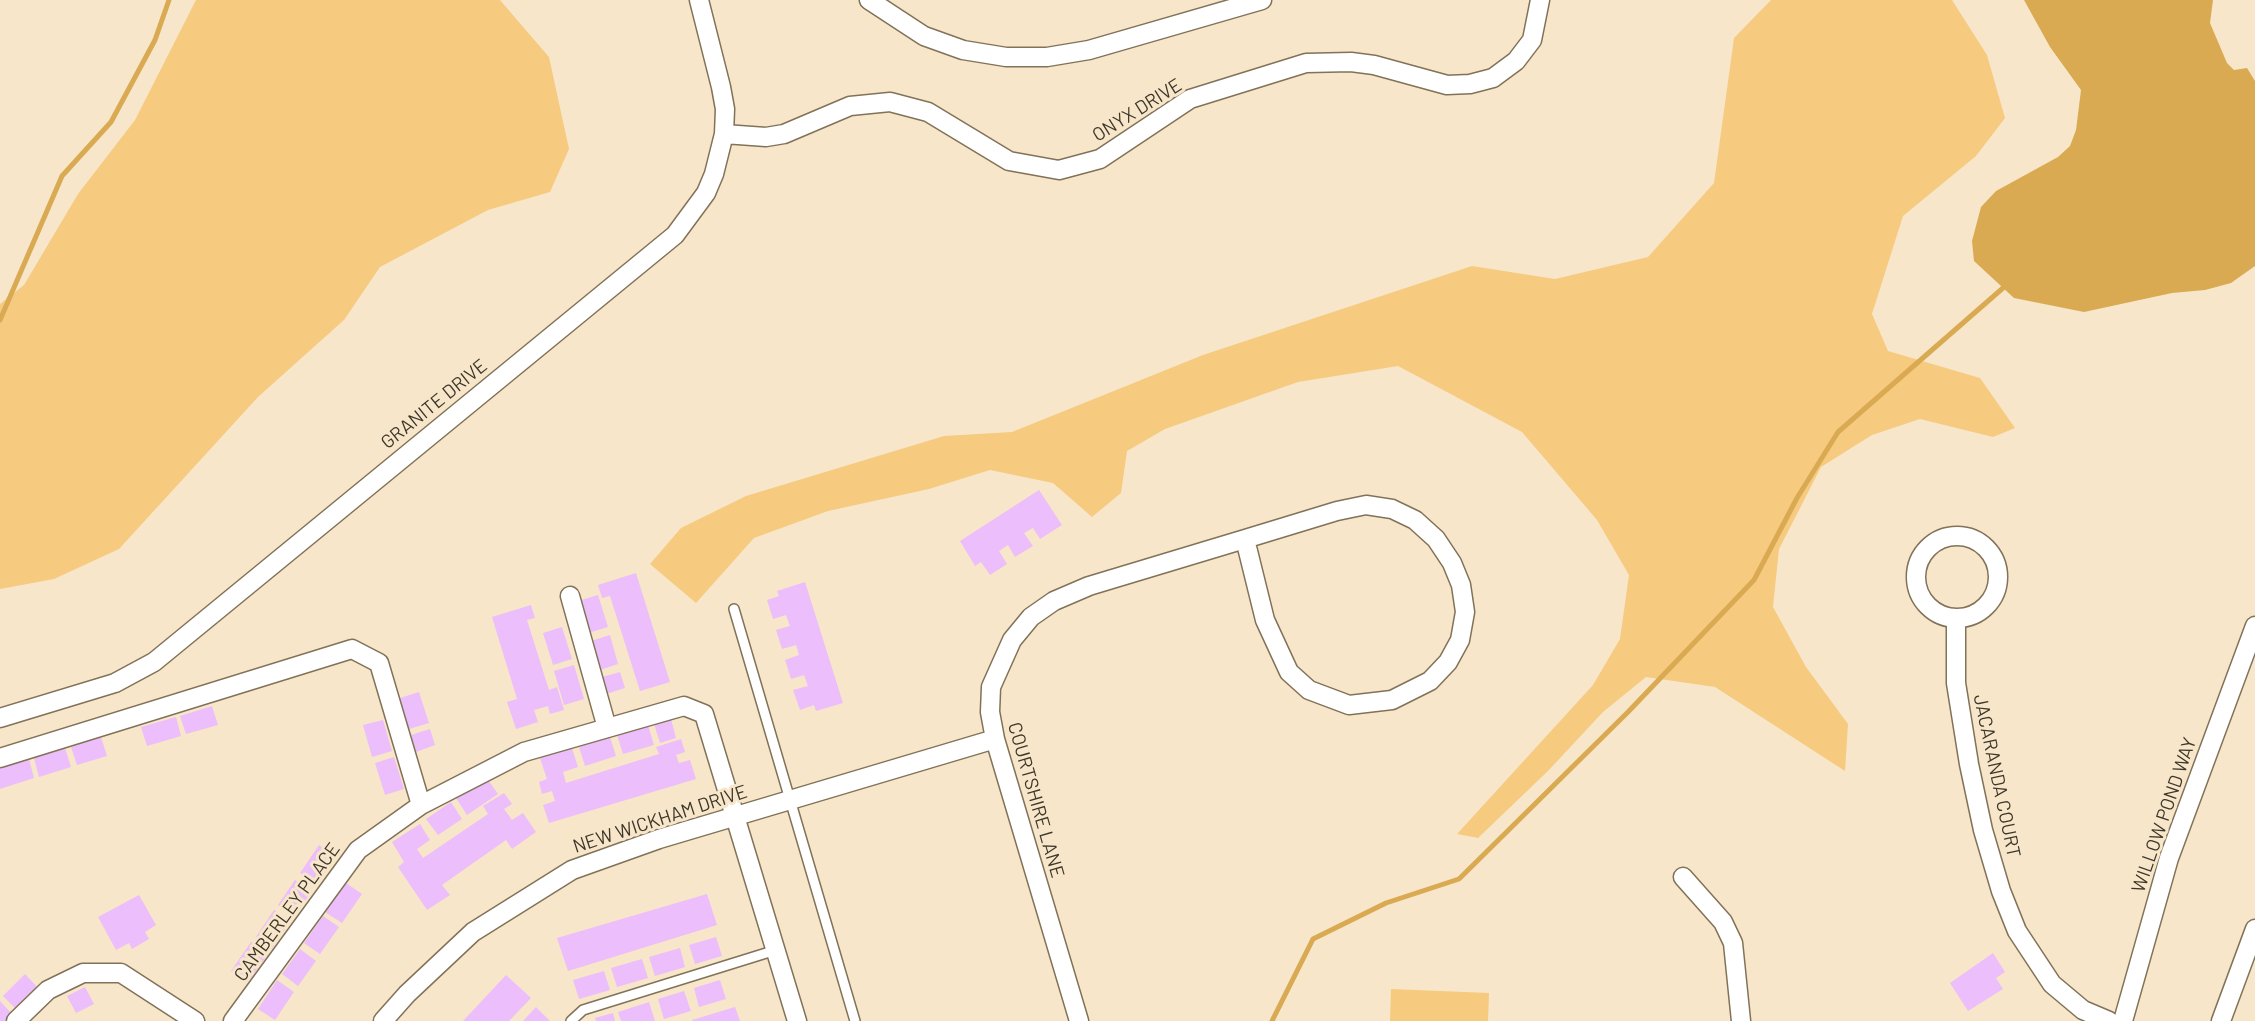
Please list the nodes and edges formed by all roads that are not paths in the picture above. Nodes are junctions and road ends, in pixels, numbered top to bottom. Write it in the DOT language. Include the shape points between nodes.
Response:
graph roads {
  1 [pos="699,0"];
  2 [pos="869,0"];
  3 [pos="1262,0"];
  4 [pos="1540,0"];
  5 [pos="724,134"];
  6 [pos="1245,539"];
  7 [pos="570,596"];
  8 [pos="734,609"];
  9 [pos="1956,618"];
  10 [pos="2255,626"];
  11 [pos="0,718"];
  12 [pos="607,728"];
  13 [pos="995,739"];
  14 [pos="0,758"];
  15 [pos="790,800"];
  16 [pos="422,805"];
  17 [pos="737,816"];
  18 [pos="1683,877"];
  19 [pos="2255,929"];
  20 [pos="776,950"];
  21 [pos="16,1021"];
  22 [pos="195,1021"];
  23 [pos="233,1021"];
  24 [pos="383,1021"];
  25 [pos="571,1021"];
  26 [pos="797,1021"];
  27 [pos="855,1021"];
  28 [pos="1079,1021"];
  29 [pos="1741,1021"];
  30 [pos="2109,1021"];
  31 [pos="2123,1021"];
  32 [pos="2221,1021"];
  1 -- 5 [label="street, GRANITE DRIVE" via="721,87"];
  2 -- 3 [label="street" via="923,36 963,50 1020,57 1089,50"];
  4 -- 5 [label="street, ONYX DRIVE" via="1532,40 1516,61 1493,78 1447,85 1374,65 1306,63 1190,99 1100,159 1059,170 1009,161 945,120 890,102 850,106 783,134"];
  5 -- 11 [label="street, GRANITE DRIVE" via="706,193 675,235 154,662 115,683"];
  6 -- 6 [label="street, COURTSHIRE LANE" via="1366,505 1404,514 1436,539 1452,563 1465,612 1460,640 1430,681 1392,700 1349,705 1309,690 1289,672 1277,652"];
  6 -- 13 [label="street, COURTSHIRE LANE" via="1089,586 1031,617 1012,640 991,687"];
  7 -- 12 [label="street"];
  8 -- 15 [label="lane"];
  9 -- 9 [label="street" via="1932,610 1918,589 1916,576 1924,552 1934,543 1959,536 1973,539 1989,552 1997,586 1982,609"];
  9 -- 30 [label="street, JACARANDA COURT" via="1956,682 1969,764 2001,891 2017,931 2052,984 2082,1010"];
  10 -- 31 [label="street, WILLOW POND WAY" via="2169,858"];
  12 -- 16 [label="street, CAMBERLEY PLACE" via="524,752"];
  12 -- 17 [label="street, CAMBERLEY PLACE" via="684,706 704,714"];
  13 -- 15 [label="street, NEW WICKHAM DRIVE"];
  13 -- 28 [label="street, COURTSHIRE LANE"];
  14 -- 16 [label="street" via="352,649 379,663"];
  15 -- 17 [label="street, NEW WICKHAM DRIVE"];
  15 -- 27 [label="lane"];
  16 -- 23 [label="street, CAMBERLEY PLACE" via="358,850"];
  17 -- 20 [label="street, CAMBERLEY PLACE"];
  17 -- 24 [label="street, NEW WICKHAM DRIVE" via="602,858 545,884 473,932"];
  18 -- 29 [label="street" via="1723,922 1733,943"];
  19 -- 32 [label="street"];
  20 -- 25 [label="lane" via="583,1010"];
  20 -- 26 [label="street, CAMBERLEY PLACE"];
  21 -- 22 [label="street" via="48,990 83,973 121,973"];
}
